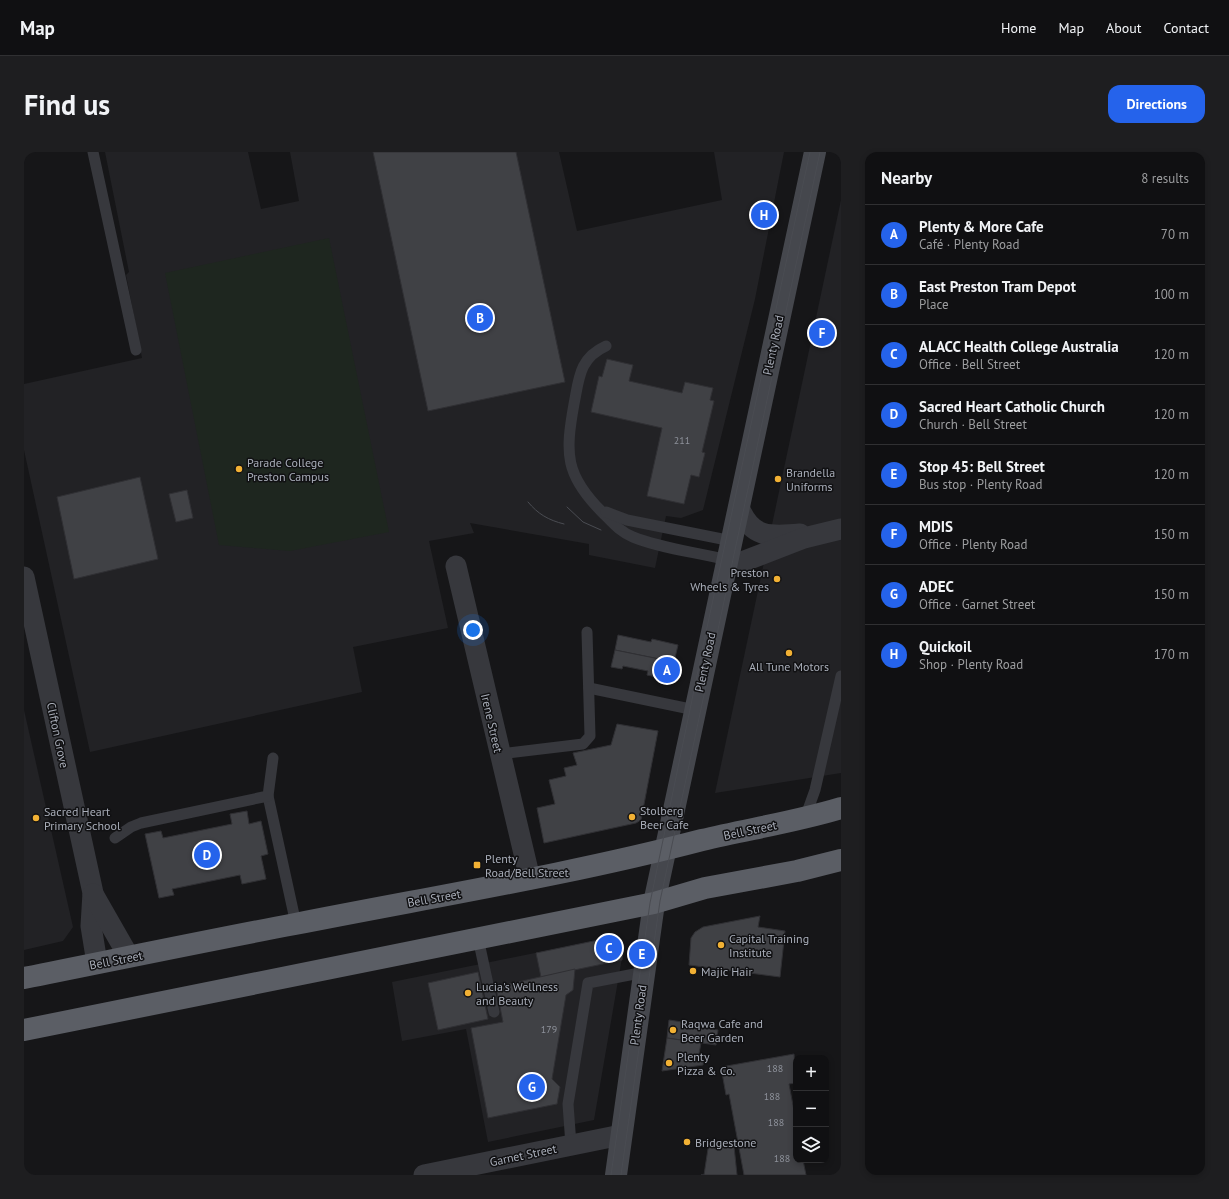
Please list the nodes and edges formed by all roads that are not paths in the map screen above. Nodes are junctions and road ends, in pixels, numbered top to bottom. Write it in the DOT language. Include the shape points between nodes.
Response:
graph roads {
  1 [pos="93,152"];
  2 [pos="814,152"];
  3 [pos="606,346"];
  4 [pos="136,350"];
  5 [pos="739,507"];
  6 [pos="623,522"];
  7 [pos="834,530"];
  8 [pos="728,556"];
  9 [pos="456,566"];
  10 [pos="24,577"];
  11 [pos="587,632"];
  12 [pos="841,676"];
  13 [pos="589,688"];
  14 [pos="695,710"];
  15 [pos="499,754"];
  16 [pos="273,758"];
  17 [pos="268,796"];
  18 [pos="836,812"];
  19 [pos="805,818"];
  20 [pos="115,838"];
  21 [pos="665,850"];
  22 [pos="841,860"];
  23 [pos="530,879"];
  24 [pos="93,893"];
  25 [pos="654,903"];
  26 [pos="296,924"];
  27 [pos="478,938"];
  28 [pos="129,957"];
  29 [pos="97,963"];
  30 [pos="645,972"];
  31 [pos="24,978"];
  32 [pos="494,1012"];
  33 [pos="24,1030"];
  34 [pos="621,1135"];
  35 [pos="571,1145"];
  36 [pos="424,1175"];
  37 [pos="616,1175"];
  1 -- 4 [label="lane"];
  2 -- 5 [label="main road, Plenty Road"];
  3 -- 6 [label="lane" via="593,354 583,365 568,441 572,471 581,489 595,505"];
  5 -- 7 [label="street" via="746,522 760,533 785,536"];
  5 -- 8 [label="main road, Plenty Road"];
  6 -- 8 [label="lane"];
  6 -- 8 [label="lane" via="626,534 649,543"];
  7 -- 8 [label="street"];
  8 -- 14 [label="main road, Plenty Road"];
  9 -- 15 [label="street, Irene Street"];
  10 -- 24 [label="street, Clifton Grove"];
  11 -- 13 [label="lane"];
  12 -- 19 [label="lane" via="815,790"];
  13 -- 14 [label="lane"];
  13 -- 15 [label="lane" via="590,736 583,744"];
  14 -- 21 [label="main road, Plenty Road"];
  15 -- 23 [label="street, Irene Street"];
  16 -- 17 [label="lane"];
  17 -- 20 [label="lane" via="141,823"];
  17 -- 26 [label="lane"];
  18 -- 19 [label="highway, Bell Street"];
  19 -- 21 [label="highway, Bell Street"];
  21 -- 23 [label="highway, Bell Street"];
  21 -- 25 [label="main road, Plenty Road"];
  22 -- 25 [label="highway" via="705,888"];
  23 -- 26 [label="highway, Bell Street"];
  24 -- 28 [label="street, Clifton Grove"];
  24 -- 29 [label="street, Clifton Grove" via="91,926"];
  25 -- 27 [label="highway"];
  25 -- 30 [label="main road, Plenty Road"];
  26 -- 28 [label="highway, Bell Street"];
  27 -- 32 [label="lane"];
  27 -- 33 [label="highway"];
  28 -- 29 [label="highway, Bell Street"];
  29 -- 31 [label="highway, Bell Street"];
  30 -- 34 [label="main road, Plenty Road"];
  30 -- 35 [label="lane" via="588,983 568,1104"];
  34 -- 35 [label="street, Garnet Street"];
  34 -- 37 [label="main road, Plenty Road"];
  35 -- 36 [label="street, Garnet Street"];
}
